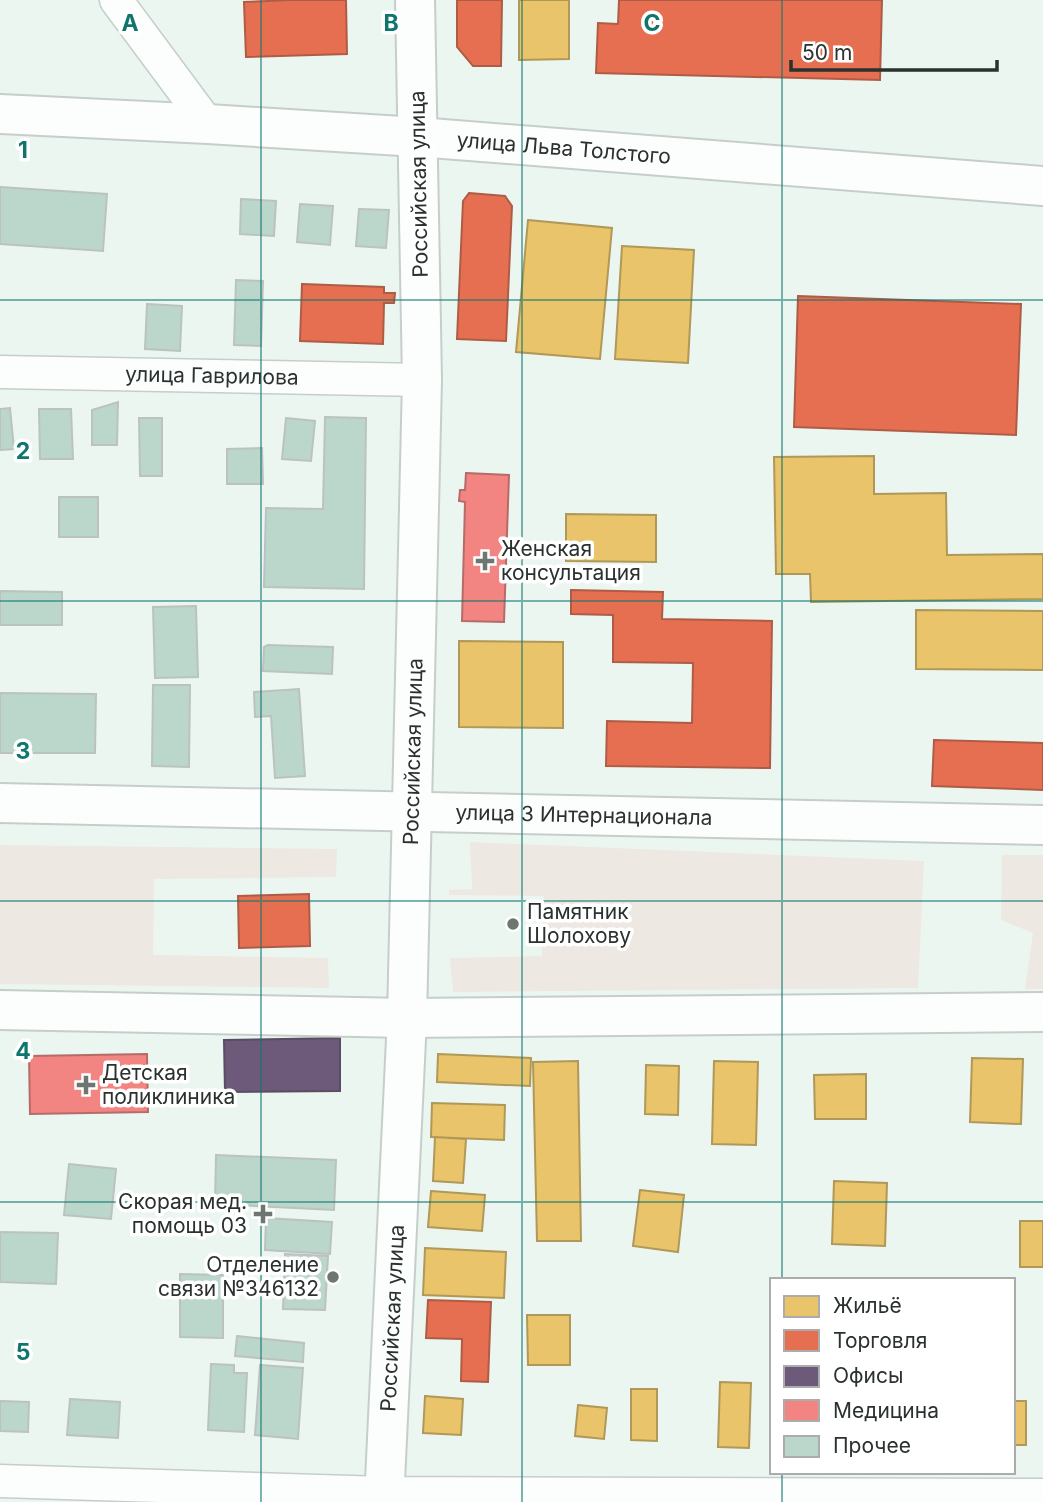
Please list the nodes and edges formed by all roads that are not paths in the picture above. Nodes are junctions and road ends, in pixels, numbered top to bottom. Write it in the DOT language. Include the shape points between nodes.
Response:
graph roads {
  1 [pos="116,0"];
  2 [pos="415,0"];
  3 [pos="0,114"];
  4 [pos="208,124"];
  5 [pos="418,137"];
  6 [pos="1043,186"];
  7 [pos="0,372"];
  8 [pos="422,380"];
  9 [pos="0,803"];
  10 [pos="412,811"];
  11 [pos="1043,825"];
  12 [pos="0,1010"];
  13 [pos="1043,1012"];
  14 [pos="407,1018"];
  15 [pos="0,1481"];
  16 [pos="1043,1495"];
  17 [pos="384,1498"];
  1 -- 4 [label="street"];
  2 -- 5 [label="main road, Российская улица"];
  3 -- 4 [label="main road, улица Льва Толстого"];
  4 -- 5 [label="main road, улица Льва Толстого"];
  5 -- 6 [label="main road, улица Льва Толстого"];
  5 -- 8 [label="main road, Российская улица"];
  7 -- 8 [label="street, улица Гаврилова"];
  8 -- 10 [label="main road, Российская улица"];
  9 -- 10 [label="main road, улица 3 Интернационала"];
  10 -- 11 [label="main road, улица 3 Интернационала"];
  10 -- 14 [label="main road, Российская улица"];
  12 -- 14 [label="main road"];
  13 -- 14 [label="main road"];
  14 -- 17 [label="main road, Российская улица"];
  15 -- 17 [label="street"];
  16 -- 17 [label="street"];
}
